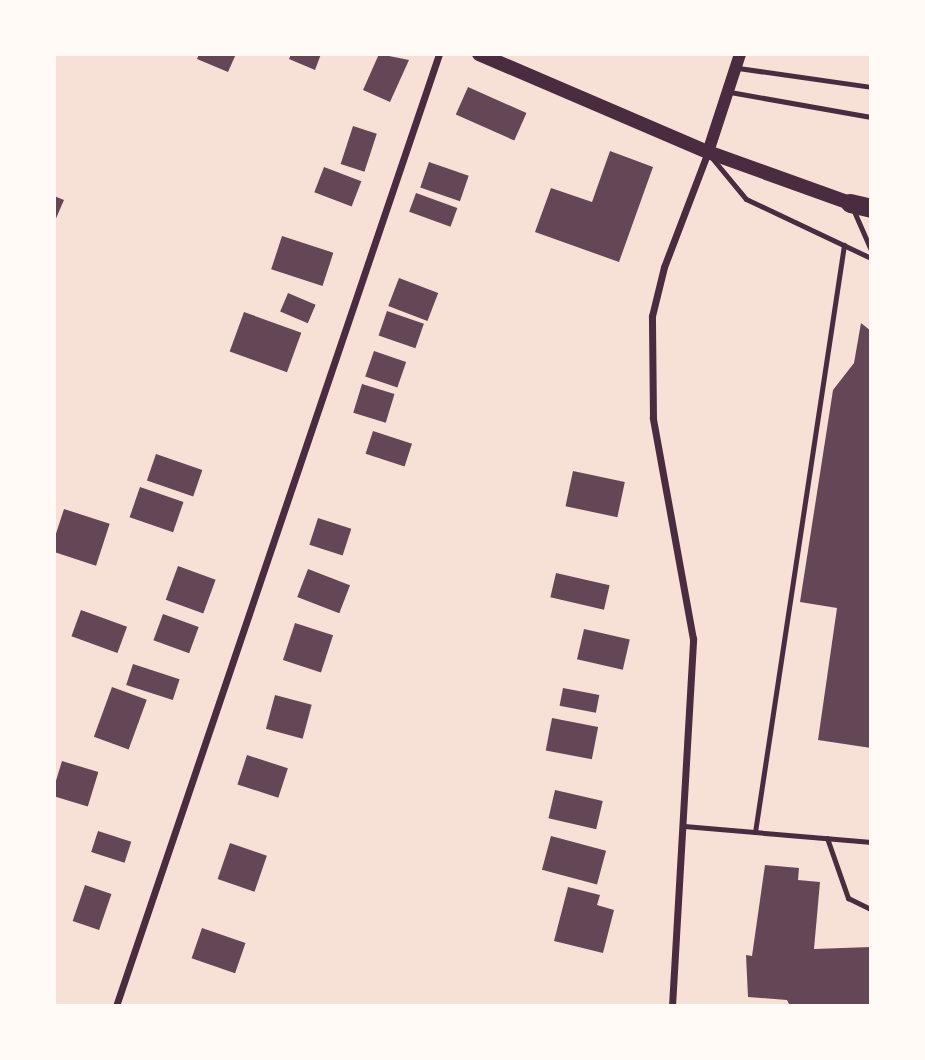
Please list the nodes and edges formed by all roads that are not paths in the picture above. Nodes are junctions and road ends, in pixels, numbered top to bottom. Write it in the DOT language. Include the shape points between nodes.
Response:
graph roads {
  1 [pos="439,54"];
  2 [pos="479,54"];
  3 [pos="740,54"];
  4 [pos="738,68"];
  5 [pos="871,87"];
  6 [pos="730,92"];
  7 [pos="871,117"];
  8 [pos="708,152"];
  9 [pos="850,203"];
  10 [pos="871,208"];
  11 [pos="844,245"];
  12 [pos="871,250"];
  13 [pos="871,258"];
  14 [pos="684,827"];
  15 [pos="755,832"];
  16 [pos="827,838"];
  17 [pos="871,842"];
  18 [pos="871,909"];
  19 [pos="116,1006"];
  20 [pos="672,1006"];
  1 -- 19 [label="street"];
  2 -- 8 [label="main road"];
  3 -- 4 [label="street"];
  4 -- 5 [label="lane"];
  4 -- 6 [label="street"];
  6 -- 7 [label="lane"];
  6 -- 8 [label="street"];
  8 -- 9 [label="main road"];
  8 -- 11 [label="lane" via="746,200"];
  8 -- 14 [label="street" via="664,267 652,316 653,418 693,639"];
  9 -- 10 [label="highway"];
  9 -- 12 [label="lane"];
  11 -- 13 [label="lane"];
  11 -- 15 [label="lane"];
  14 -- 15 [label="lane"];
  14 -- 20 [label="street"];
  15 -- 16 [label="lane"];
  16 -- 17 [label="lane"];
  16 -- 18 [label="lane" via="848,898"];
}
